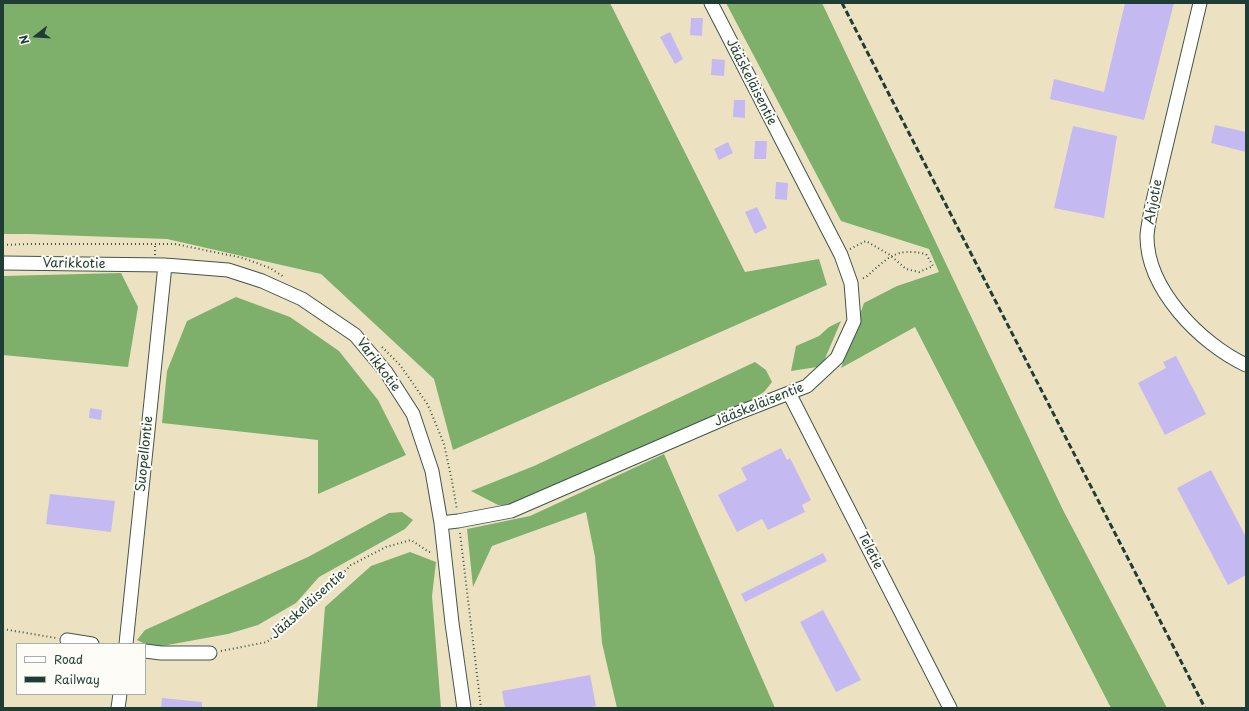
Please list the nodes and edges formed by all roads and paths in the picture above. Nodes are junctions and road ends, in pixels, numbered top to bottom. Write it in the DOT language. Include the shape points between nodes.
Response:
graph roads {
  1 [pos="711,3"];
  2 [pos="1200,3"];
  3 [pos="3,245"];
  4 [pos="841,255"];
  5 [pos="890,255"];
  6 [pos="3,262"];
  7 [pos="165,265"];
  8 [pos="284,277"];
  9 [pos="851,283"];
  10 [pos="379,345"];
  11 [pos="1246,365"];
  12 [pos="789,393"];
  13 [pos="458,521"];
  14 [pos="441,523"];
  15 [pos="461,550"];
  16 [pos="445,552"];
  17 [pos="3,629"];
  18 [pos="67,640"];
  19 [pos="86,643"];
  20 [pos="126,643"];
  21 [pos="146,651"];
  22 [pos="210,653"];
  23 [pos="120,695"];
  24 [pos="118,708"];
  25 [pos="464,708"];
  26 [pos="481,708"];
  27 [pos="950,708"];
  1 -- 4 [label="street, Jääskeläisentie"];
  2 -- 11 [label="street, Ahjotie" via="1152,205 1147,236 1151,263 1159,283 1178,312 1204,338"];
  3 -- 8 [label="path" via="175,244 243,258 270,268"];
  4 -- 5 [label="path" via="866,241"];
  4 -- 9 [label="street, Jääskeläisentie"];
  5 -- 5 [label="path" via="912,250 926,254 933,266 919,272 906,269"];
  5 -- 9 [label="path" via="866,277"];
  6 -- 7 [label="street, Varikkotie"];
  7 -- 14 [label="street, Varikkotie" via="228,270 262,281 302,299 355,335 386,372 413,414 432,471"];
  7 -- 20 [label="street, Suopellontie"];
  9 -- 12 [label="street, Jääskeläisentie" via="854,321 837,358 807,386"];
  10 -- 13 [label="path" via="400,365 428,405 444,444"];
  12 -- 13 [label="street, Jääskeläisentie" via="511,511"];
  12 -- 27 [label="street, Teletie"];
  13 -- 14 [label="street, Jääskeläisentie"];
  13 -- 15 [label="path"];
  14 -- 16 [label="street, Varikkotie"];
  15 -- 16 [label="path, Jääskeläisentie"];
  15 -- 26 [label="path"];
  16 -- 22 [label="path, Jääskeläisentie" via="429,552 411,540 386,547 351,566 311,606 266,642"];
  16 -- 25 [label="street, Varikkotie"];
  17 -- 18 [label="path"];
  18 -- 19 [label="street"];
  21 -- 22 [label="street"];
  23 -- 24 [label="street"];
}
